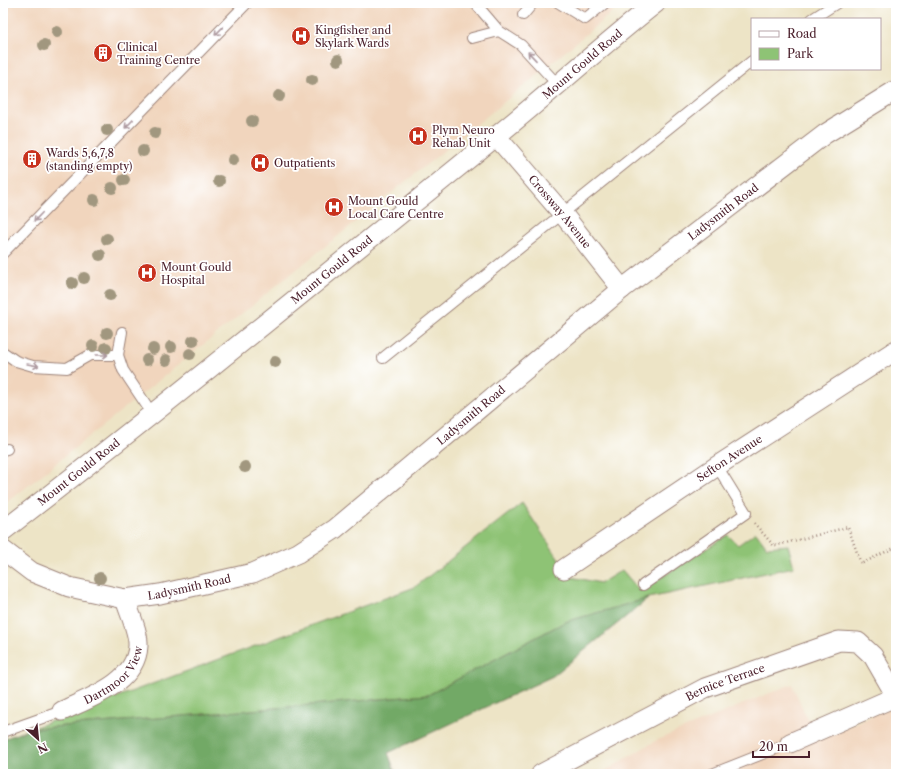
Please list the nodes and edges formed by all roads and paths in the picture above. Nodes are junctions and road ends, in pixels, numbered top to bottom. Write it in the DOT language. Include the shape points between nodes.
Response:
graph roads {
  1 [pos="247,3"];
  2 [pos="475,3"];
  3 [pos="533,3"];
  4 [pos="559,3"];
  5 [pos="605,3"];
  6 [pos="656,3"];
  7 [pos="837,3"];
  8 [pos="523,15"];
  9 [pos="814,18"];
  10 [pos="499,31"];
  11 [pos="472,38"];
  12 [pos="751,62"];
  13 [pos="558,85"];
  14 [pos="896,90"];
  15 [pos="496,136"];
  16 [pos="562,213"];
  17 [pos="3,253"];
  18 [pos="622,289"];
  19 [pos="122,332"];
  20 [pos="896,350"];
  21 [pos="3,352"];
  22 [pos="118,356"];
  23 [pos="382,358"];
  24 [pos="153,415"];
  25 [pos="717,466"];
  26 [pos="746,513"];
  27 [pos="3,531"];
  28 [pos="896,548"];
  29 [pos="3,550"];
  30 [pos="564,569"];
  31 [pos="643,585"];
  32 [pos="125,599"];
  33 [pos="896,697"];
  34 [pos="62,712"];
  35 [pos="3,732"];
  36 [pos="790,743"];
  37 [pos="541,774"];
  38 [pos="712,774"];
  1 -- 17 [label="lane, one-way"];
  2 -- 10 [label="lane"];
  3 -- 8 [label="lane"];
  4 -- 5 [label="lane" via="585,19"];
  6 -- 13 [label="street, Mount Gould Road"];
  7 -- 9 [label="lane"];
  10 -- 11 [label="lane"];
  13 -- 10 [label="lane, one-way" via="521,45"];
  12 -- 16 [label="lane"];
  13 -- 15 [label="street, Mount Gould Road"];
  14 -- 18 [label="street, Ladysmith Road" via="825,134"];
  15 -- 16 [label="street, Crossway Avenue"];
  15 -- 24 [label="street, Mount Gould Road"];
  16 -- 18 [label="street, Crossway Avenue"];
  16 -- 23 [label="lane"];
  18 -- 32 [label="street, Ladysmith Road" via="336,529 298,553 253,573 160,594"];
  19 -- 22 [label="lane"];
  20 -- 25 [label="street, Sefton Avenue"];
  21 -- 22 [label="lane, one-way" via="16,361 32,366 67,368 90,356"];
  22 -- 24 [label="lane" via="123,370"];
  24 -- 27 [label="street, Mount Gould Road"];
  25 -- 26 [label="lane"];
  25 -- 30 [label="street, Sefton Avenue"];
  26 -- 28 [label="path" via="774,546 848,527 861,564"];
  26 -- 31 [label="lane"];
  29 -- 32 [label="street, Ladysmith Road" via="32,572 69,587"];
  32 -- 34 [label="street, Dartmoor View" via="138,646 135,661 126,674 104,691"];
  33 -- 36 [label="street, Bernice Terrace"];
  33 -- 37 [label="street, Bernice Terrace" via="873,656 858,642 839,641 705,688"];
  34 -- 35 [label="lane"];
  36 -- 38 [label="lane"];
}
